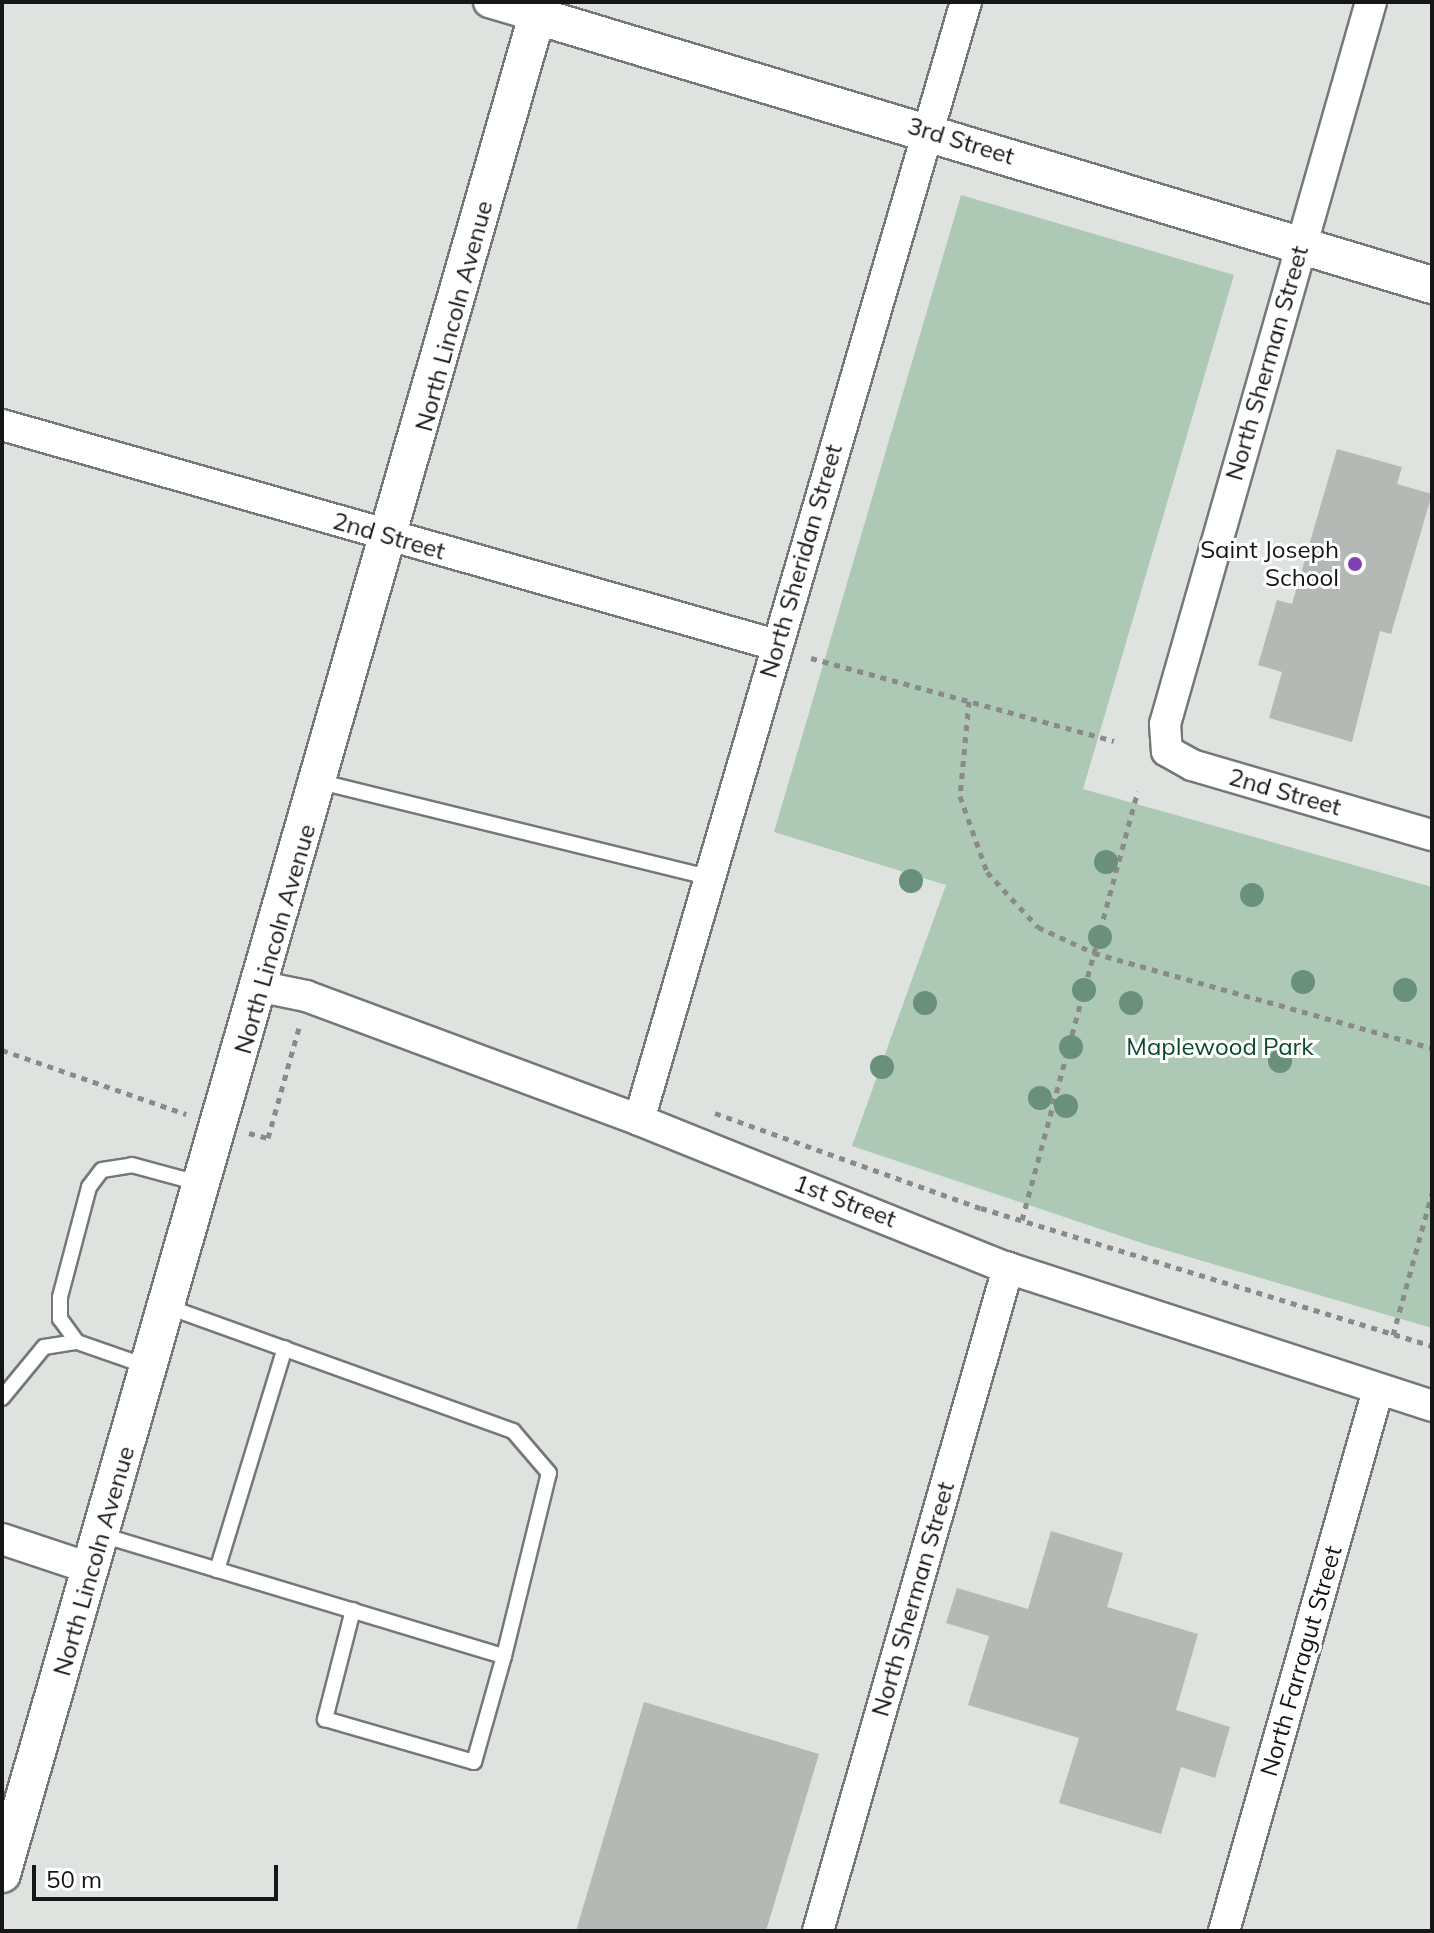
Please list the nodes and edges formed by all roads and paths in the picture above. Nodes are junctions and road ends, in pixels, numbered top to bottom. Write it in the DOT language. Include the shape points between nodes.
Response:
graph roads {
  1 [pos="489,2"];
  2 [pos="966,2"];
  3 [pos="1371,2"];
  4 [pos="539,9"];
  5 [pos="928,131"];
  6 [pos="1300,248"];
  7 [pos="1432,285"];
  8 [pos="2,425"];
  9 [pos="392,538"];
  10 [pos="776,645"];
  11 [pos="811,658"];
  12 [pos="969,701"];
  13 [pos="1165,724"];
  14 [pos="1114,741"];
  15 [pos="321,782"];
  16 [pos="1138,791"];
  17 [pos="1432,835"];
  18 [pos="708,877"];
  19 [pos="1094,953"];
  20 [pos="262,987"];
  21 [pos="1432,1048"];
  22 [pos="2,1050"];
  23 [pos="639,1120"];
  24 [pos="220,1125"];
  25 [pos="268,1138"];
  26 [pos="203,1185"];
  27 [pos="1432,1193"];
  28 [pos="1022,1220"];
  29 [pos="1008,1268"];
  30 [pos="168,1307"];
  31 [pos="1393,1335"];
  32 [pos="77,1342"];
  33 [pos="285,1348"];
  34 [pos="150,1367"];
  35 [pos="1378,1390"];
  36 [pos="2,1398"];
  37 [pos="1432,1406"];
  38 [pos="2,1539"];
  39 [pos="97,1552"];
  40 [pos="217,1570"];
  41 [pos="353,1610"];
  42 [pos="504,1656"];
  43 [pos="2,1874"];
  44 [pos="818,1931"];
  45 [pos="1224,1931"];
  1 -- 4 [label="street, 3rd Street"];
  2 -- 5 [label="street, North Sheridan Street"];
  3 -- 6 [label="street, North Sherman Street"];
  4 -- 5 [label="street, 3rd Street"];
  4 -- 9 [label="street, North Lincoln Avenue"];
  5 -- 6 [label="street, 3rd Street"];
  5 -- 10 [label="street, North Sheridan Street"];
  6 -- 7 [label="street, 3rd Street"];
  6 -- 13 [label="street, North Sherman Street"];
  8 -- 9 [label="street, 2nd Street"];
  9 -- 10 [label="street, 2nd Street"];
  9 -- 15 [label="street, North Lincoln Avenue"];
  10 -- 18 [label="street, North Sheridan Street"];
  11 -- 12 [label="path"];
  12 -- 14 [label="path"];
  12 -- 19 [label="path" via="960,796 987,872 1038,927"];
  13 -- 17 [label="street, 2nd Street" via="1167,751 1192,765"];
  15 -- 18 [label="lane"];
  15 -- 20 [label="street, North Lincoln Avenue"];
  16 -- 19 [label="path"];
  18 -- 23 [label="street, North Sheridan Street"];
  19 -- 21 [label="path"];
  19 -- 28 [label="path"];
  20 -- 23 [label="street, 1st Street" via="306,996"];
  20 -- 24 [label="street, North Lincoln Avenue"];
  22 -- 24 [label="path"];
  23 -- 29 [label="street, 1st Street"];
  24 -- 25 [label="path"];
  24 -- 26 [label="street, North Lincoln Avenue"];
  26 -- 30 [label="street, North Lincoln Avenue"];
  26 -- 32 [label="lane" via="132,1165 102,1170 89,1187 60,1297 60,1319"];
  27 -- 31 [label="path"];
  29 -- 35 [label="street, 1st Street"];
  29 -- 44 [label="street, North Sherman Street"];
  30 -- 33 [label="lane"];
  30 -- 34 [label="street, North Lincoln Avenue"];
  32 -- 34 [label="lane"];
  32 -- 36 [label="lane" via="44,1347"];
  33 -- 40 [label="lane"];
  33 -- 42 [label="lane" via="513,1431 549,1473"];
  34 -- 39 [label="street, North Lincoln Avenue"];
  35 -- 37 [label="street, 1st Street"];
  35 -- 45 [label="street, North Farragut Street"];
  38 -- 39 [label="street"];
  39 -- 40 [label="lane"];
  39 -- 43 [label="street, North Lincoln Avenue"];
  40 -- 41 [label="lane"];
  41 -- 42 [label="lane"];
  41 -- 42 [label="lane" via="325,1719 474,1762"];
}
